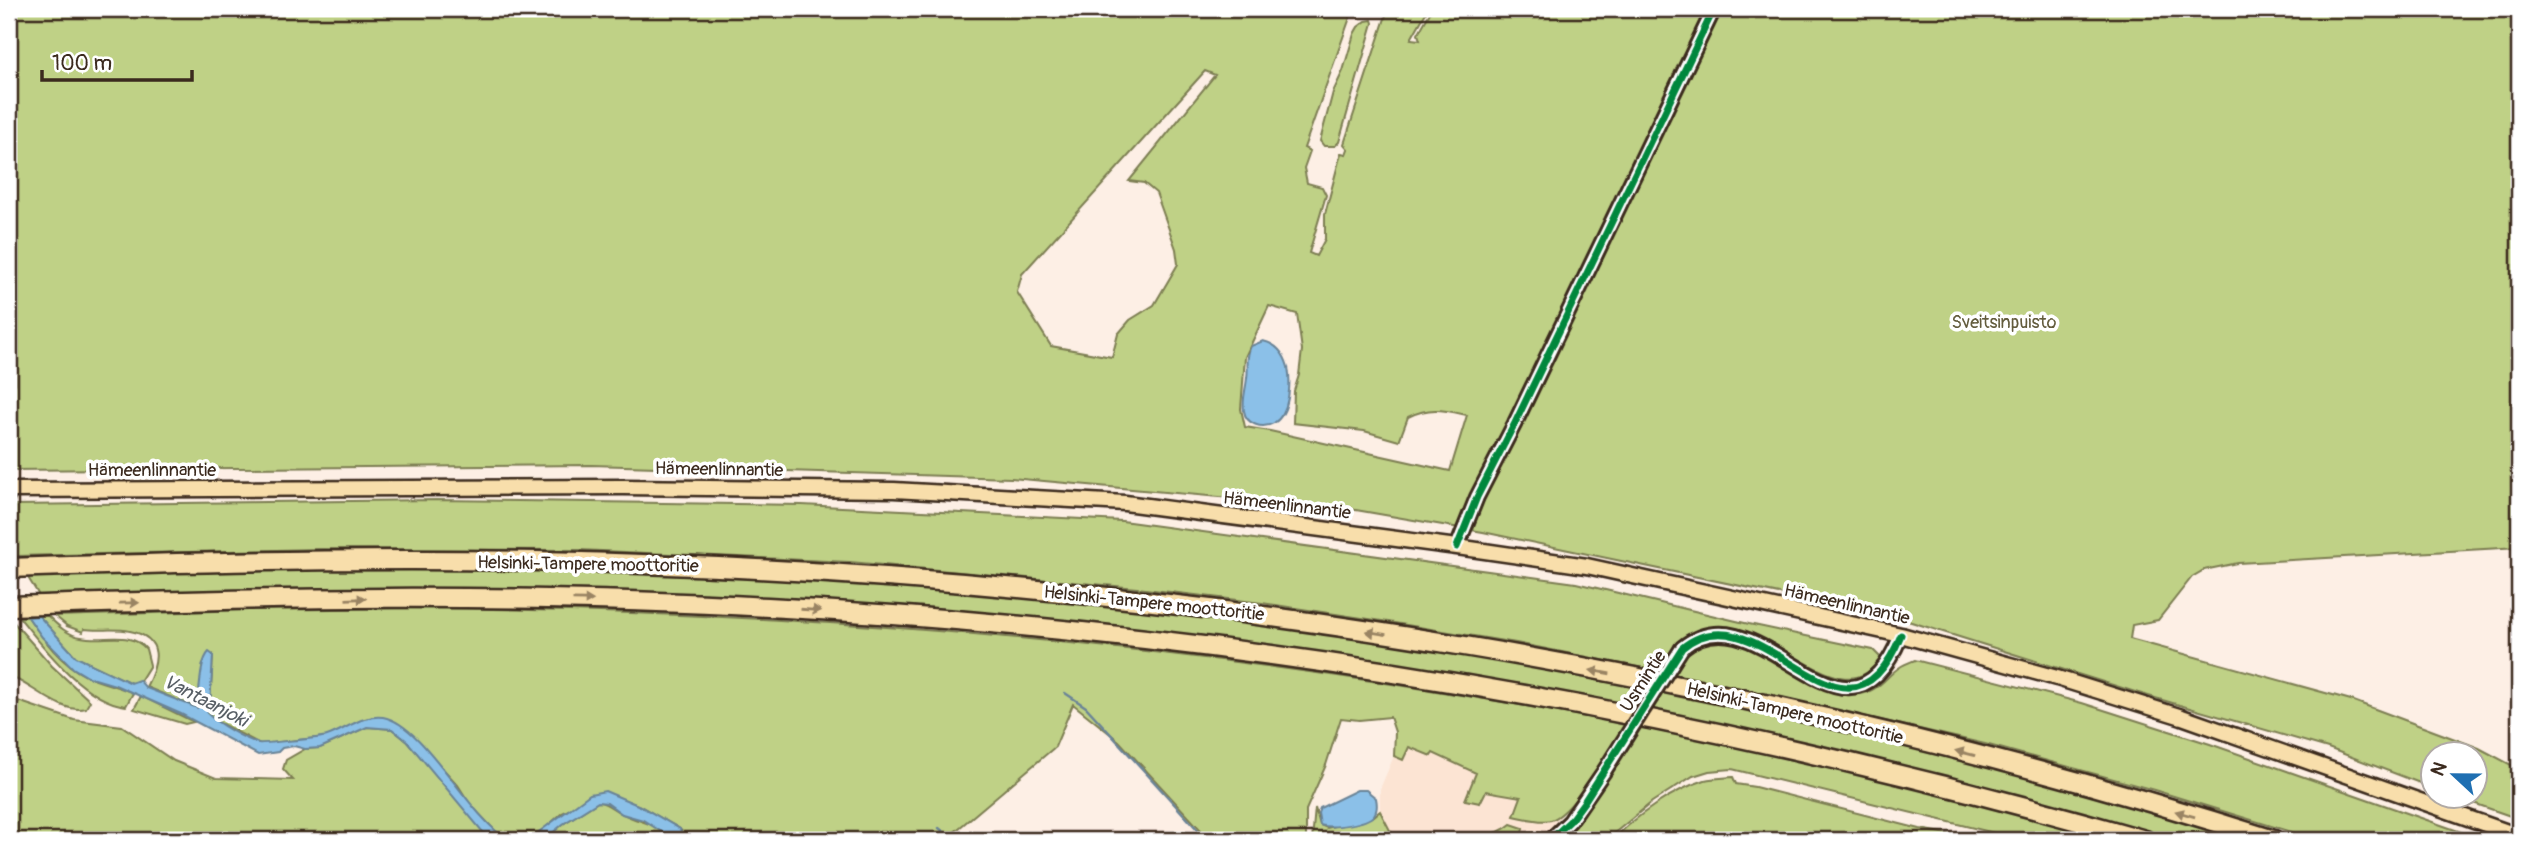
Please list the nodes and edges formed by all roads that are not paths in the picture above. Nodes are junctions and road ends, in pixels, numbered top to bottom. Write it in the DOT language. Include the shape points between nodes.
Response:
graph roads {
  1 [pos="1714,9"];
  2 [pos="13,490"];
  3 [pos="1457,547"];
  4 [pos="9,568"];
  5 [pos="9,606"];
  6 [pos="1901,635"];
  7 [pos="2519,836"];
  8 [pos="1550,840"];
  9 [pos="2145,840"];
  10 [pos="2274,840"];
  1 -- 3 [label="street" via="1477,497"];
  2 -- 3 [label="main road, Hämeenlinnantie" via="894,490 1125,503"];
  3 -- 6 [label="main road, Hämeenlinnantie" via="1587,566"];
  10 -- 4 [label="highway, Helsinki-Tampere moottoritie, one-way" via="2017,766 1825,719 1639,679 1272,616 872,576 642,564 406,560"];
  5 -- 9 [label="highway, Helsinki-Tampere moottoritie, one-way" via="403,597 601,600 871,613 1071,631 1374,670 1554,700 1871,768"];
  6 -- 7 [label="main road, Hämeenlinnantie" via="2182,717"];
  6 -- 8 [label="street, Usmintie, bridge" via="1877,677 1858,686 1825,683 1735,635 1713,634 1690,642 1570,821"];
}
